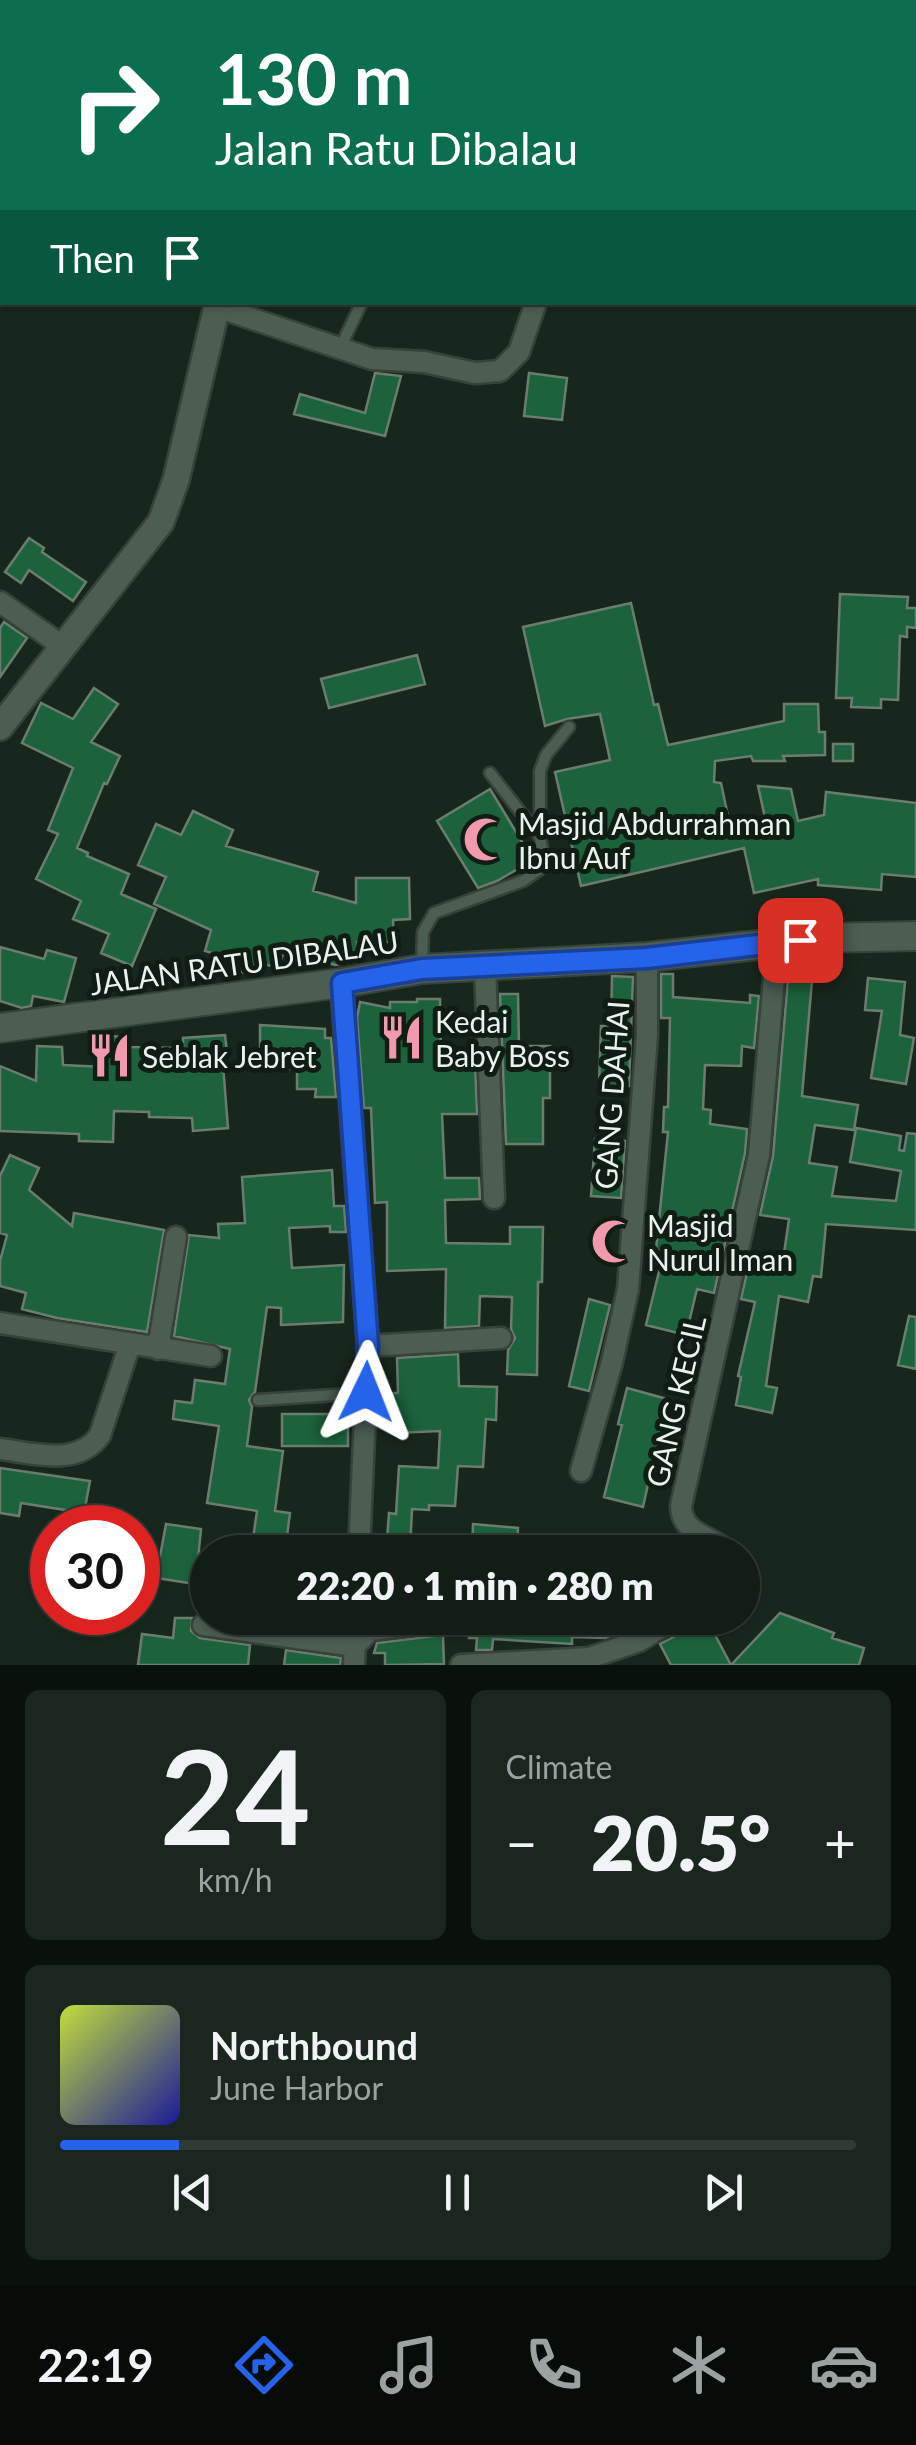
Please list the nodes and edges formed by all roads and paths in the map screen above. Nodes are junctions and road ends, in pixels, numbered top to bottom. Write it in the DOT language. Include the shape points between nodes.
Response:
graph roads {
  1 [pos="217,305"];
  2 [pos="361,305"];
  3 [pos="535,305"];
  4 [pos="340,348"];
  5 [pos="0,602"];
  6 [pos="61,645"];
  7 [pos="0,727"];
  8 [pos="569,727"];
  9 [pos="490,774"];
  10 [pos="540,838"];
  11 [pos="916,936"];
  12 [pos="777,943"];
  13 [pos="647,958"];
  14 [pos="485,968"];
  15 [pos="422,969"];
  16 [pos="342,983"];
  17 [pos="0,1028"];
  18 [pos="494,1198"];
  19 [pos="176,1236"];
  20 [pos="0,1323"];
  21 [pos="500,1338"];
  22 [pos="130,1344"];
  23 [pos="368,1346"];
  24 [pos="158,1349"];
  25 [pos="211,1356"];
  26 [pos="366,1392"];
  27 [pos="258,1400"];
  28 [pos="0,1450"];
  29 [pos="582,1471"];
  30 [pos="360,1535"];
  31 [pos="700,1535"];
  32 [pos="253,1635"];
  33 [pos="648,1635"];
  34 [pos="354,1655"];
  35 [pos="461,1665"];
  1 -- 4 [label="street"];
  1 -- 6 [label="street" via="171,499 145,545"];
  2 -- 4 [label="lane"];
  3 -- 4 [label="street" via="519,352 500,370 386,362"];
  5 -- 6 [label="street"];
  6 -- 7 [label="street"];
  8 -- 10 [label="lane" via="540,772"];
  9 -- 10 [label="lane"];
  10 -- 15 [label="lane" via="544,858 523,882 434,912 423,932"];
  11 -- 12 [label="main road, JALAN RATU DIBALAU"];
  12 -- 13 [label="main road, JALAN RATU DIBALAU"];
  12 -- 31 [label="street, GANG KECIL" via="759,1156 681,1506"];
  13 -- 14 [label="main road, JALAN RATU DIBALAU"];
  13 -- 29 [label="street, GANG DAHAI" via="628,1288"];
  14 -- 15 [label="main road, JALAN RATU DIBALAU"];
  14 -- 18 [label="street"];
  15 -- 16 [label="main road, JALAN RATU DIBALAU"];
  16 -- 17 [label="main road, JALAN RATU DIBALAU"];
  16 -- 23 [label="street"];
  19 -- 24 [label="street"];
  20 -- 22 [label="street"];
  21 -- 23 [label="street"];
  22 -- 24 [label="street"];
  22 -- 28 [label="street" via="93,1445 65,1456"];
  23 -- 26 [label="street"];
  24 -- 25 [label="street"];
  26 -- 27 [label="lane"];
  26 -- 30 [label="street"];
  32 -- 34 [label="street"];
  33 -- 35 [label="street" via="589,1658"];
}
